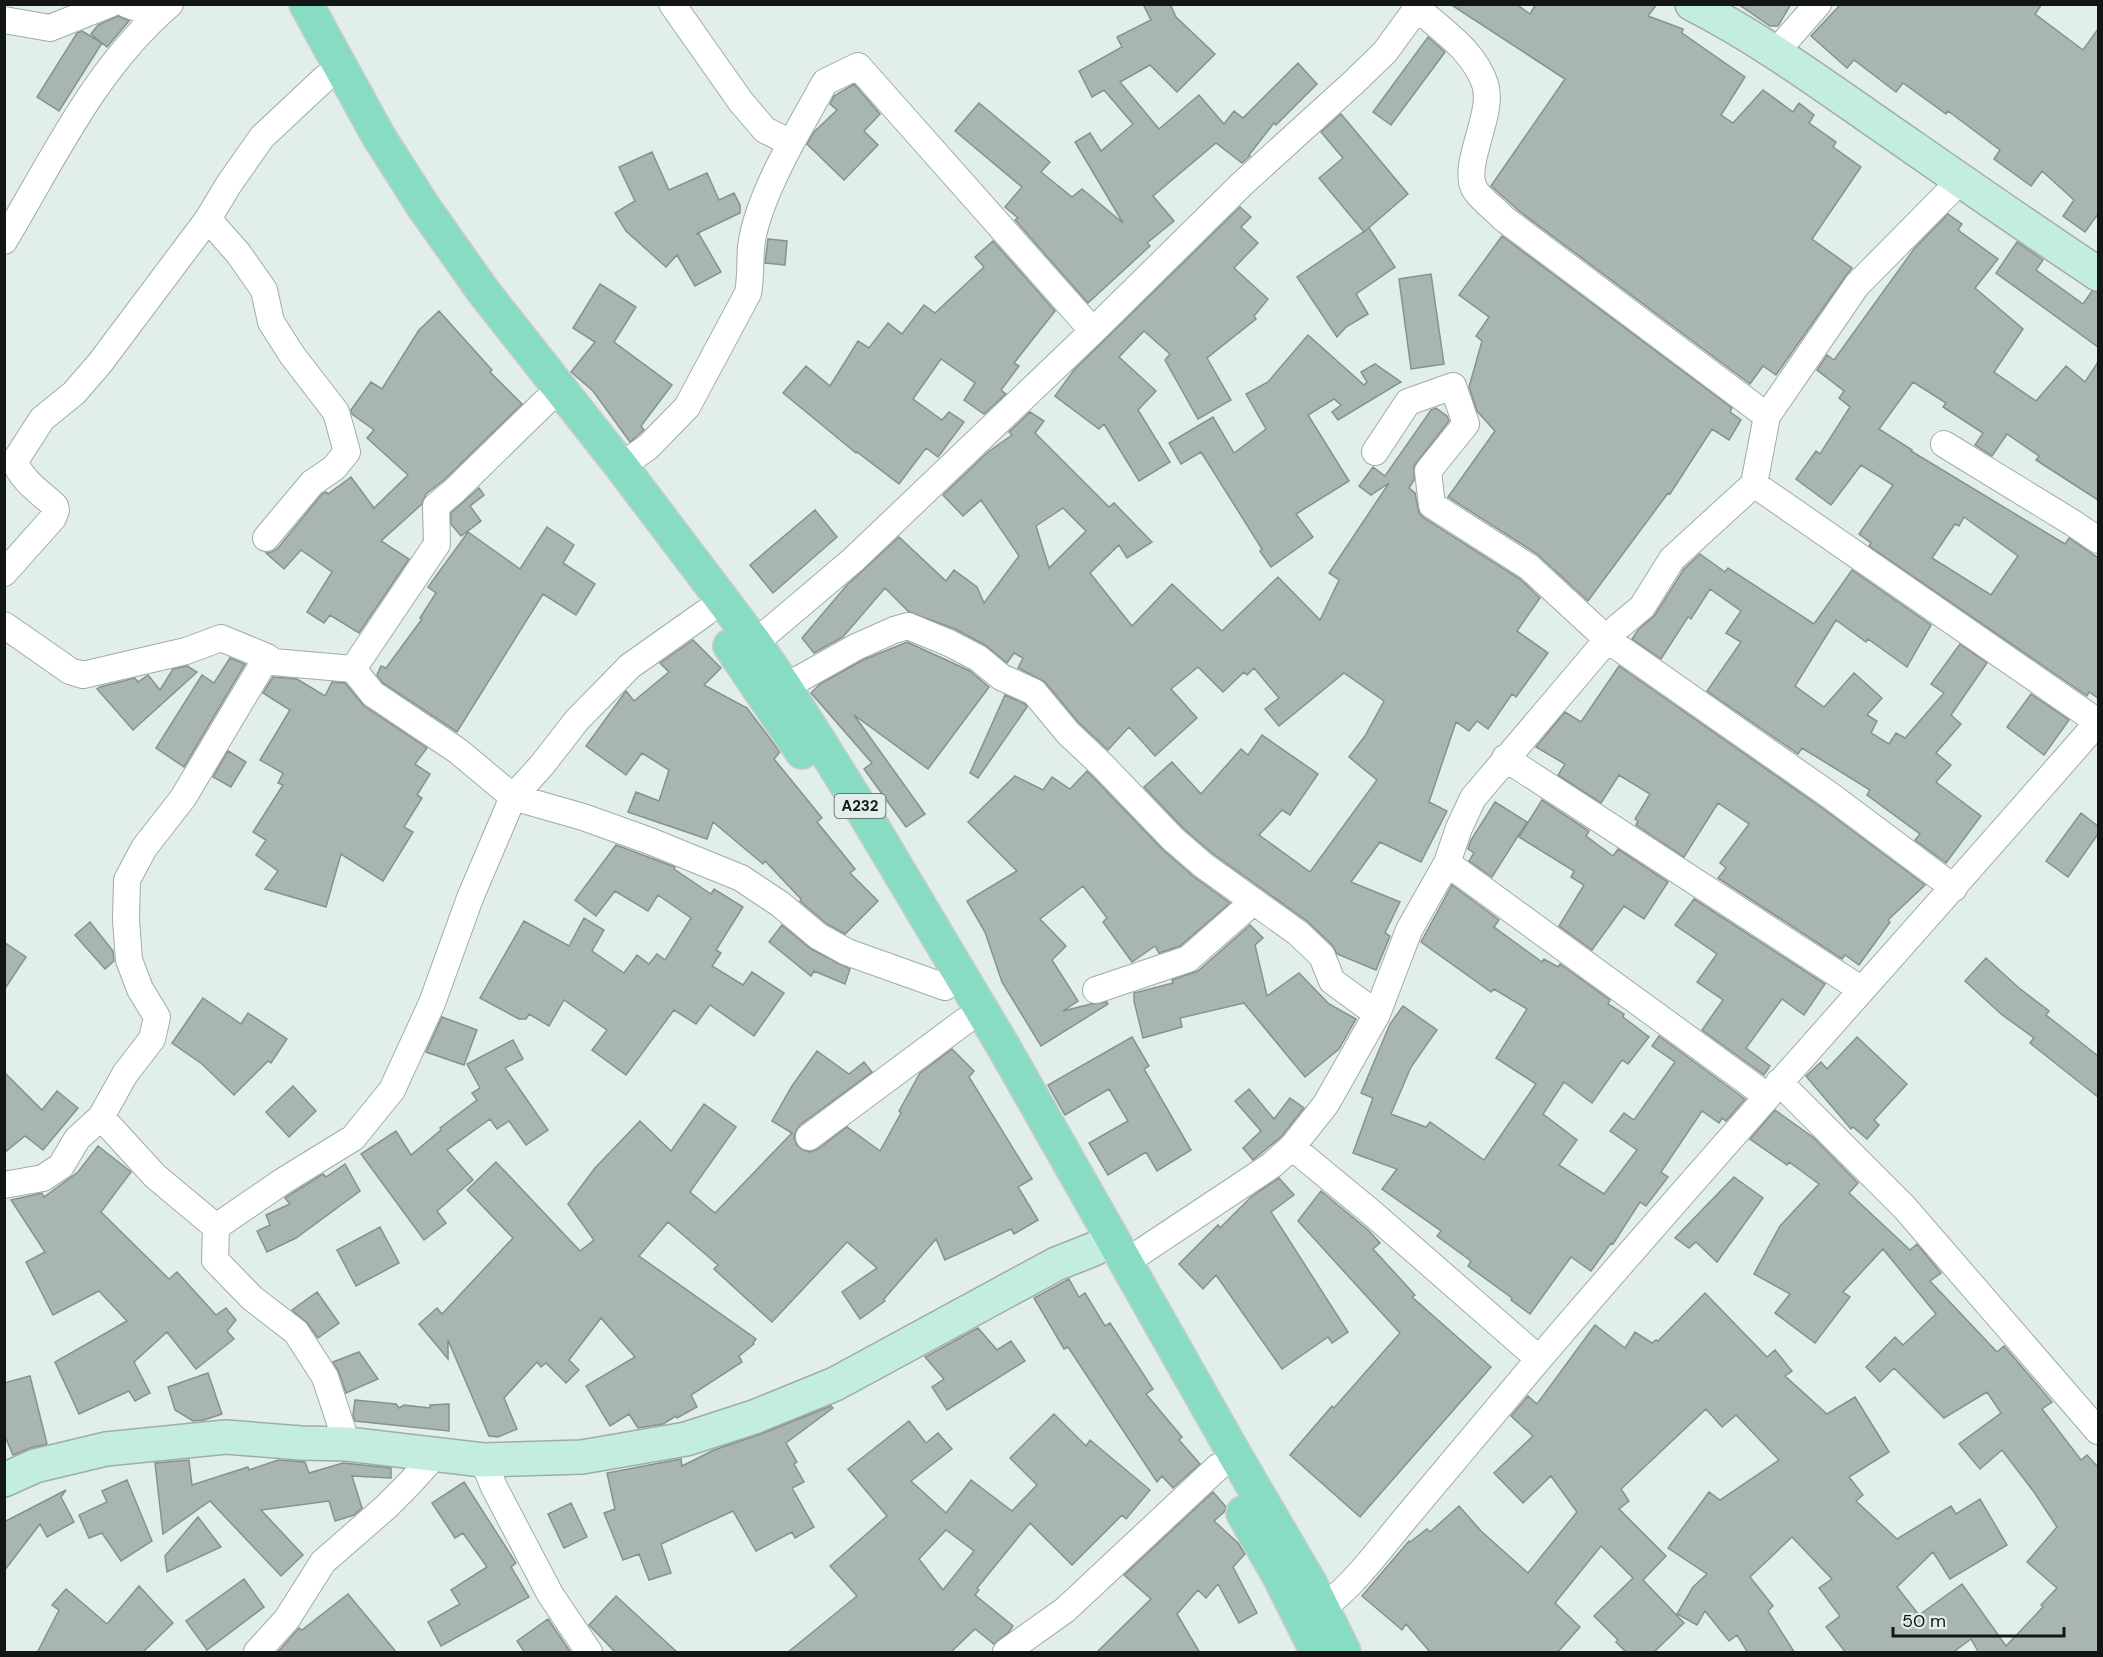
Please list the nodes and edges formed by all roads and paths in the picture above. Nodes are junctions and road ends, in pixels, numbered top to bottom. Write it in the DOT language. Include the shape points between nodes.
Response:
graph roads {
  1 [pos="110,4"];
  2 [pos="126,4"];
  3 [pos="287,4"];
  4 [pos="306,4"];
  5 [pos="672,4"];
  6 [pos="1692,4"];
  7 [pos="1818,4"];
  8 [pos="1419,7"];
  9 [pos="163,10"];
  10 [pos="4,20"];
  11 [pos="1775,53"];
  12 [pos="324,78"];
  13 [pos="791,143"];
  14 [pos="1961,180"];
  15 [pos="208,219"];
  16 [pos="4,241"];
  17 [pos="2098,274"];
  18 [pos="1093,331"];
  19 [pos="545,402"];
  20 [pos="1767,416"];
  21 [pos="1944,444"];
  22 [pos="1375,452"];
  23 [pos="621,466"];
  24 [pos="1754,484"];
  25 [pos="266,538"];
  26 [pos="2098,540"];
  27 [pos="4,573"];
  28 [pos="705,613"];
  29 [pos="4,625"];
  30 [pos="1608,640"];
  31 [pos="747,652"];
  32 [pos="267,657"];
  33 [pos="353,669"];
  34 [pos="785,687"];
  35 [pos="2098,722"];
  36 [pos="1505,758"];
  37 [pos="513,797"];
  38 [pos="1447,863"];
  39 [pos="1954,888"];
  40 [pos="1253,902"];
  41 [pos="945,987"];
  42 [pos="1096,990"];
  43 [pos="1862,990"];
  44 [pos="1377,1014"];
  45 [pos="964,1021"];
  46 [pos="1773,1089"];
  47 [pos="102,1117"];
  48 [pos="809,1137"];
  49 [pos="1292,1147"];
  50 [pos="4,1185"];
  51 [pos="216,1227"];
  52 [pos="1094,1249"];
  53 [pos="1126,1262"];
  54 [pos="1539,1359"];
  55 [pos="2098,1431"];
  56 [pos="348,1444"];
  57 [pos="436,1454"];
  58 [pos="483,1460"];
  59 [pos="1218,1467"];
  60 [pos="4,1480"];
  61 [pos="1312,1616"];
  62 [pos="257,1653"];
  63 [pos="589,1653"];
  64 [pos="1006,1653"];
  65 [pos="1317,1653"];
  66 [pos="1344,1653"];
  1 -- 10 [label="street" via="50,28"];
  2 -- 9 [label="street"];
  3 -- 12 [label="main road, A232"];
  4 -- 23 [label="main road, A232" via="379,137 423,206 483,291"];
  5 -- 13 [label="street" via="741,102 765,130"];
  6 -- 11 [label="street"];
  7 -- 11 [label="street"];
  8 -- 18 [label="street" via="1385,52 1243,183"];
  8 -- 20 [label="street" via="1467,51 1487,87 1472,174 1474,188 1503,218"];
  9 -- 16 [label="street" via="112,64 54,152"];
  11 -- 14 [label="street"];
  12 -- 15 [label="street" via="262,137"];
  12 -- 19 [label="main road, A232" via="421,239"];
  13 -- 18 [label="street" via="825,82 858,66"];
  13 -- 23 [label="street" via="772,177 757,225 751,246 748,293 687,407 648,447"];
  14 -- 17 [label="street"];
  14 -- 20 [label="street" via="1857,285"];
  15 -- 25 [label="street" via="264,290 271,322 336,412 347,452 334,468 312,483"];
  15 -- 27 [label="street" via="100,363 74,393 42,419 24,444 16,466 56,510"];
  18 -- 31 [label="street" via="853,560"];
  19 -- 28 [label="main road, A232"];
  19 -- 33 [label="street" via="436,506 437,544"];
  20 -- 24 [label="street"];
  21 -- 26 [label="street"];
  22 -- 30 [label="street" via="1408,402 1453,386 1466,424 1428,471 1432,505 1529,567"];
  23 -- 31 [label="main road, A232"];
  24 -- 30 [label="street" via="1672,559 1642,607"];
  24 -- 35 [label="street"];
  28 -- 31 [label="main road, A232"];
  28 -- 37 [label="street" via="630,666 577,720"];
  29 -- 32 [label="street" via="69,671 83,675 186,651 221,638"];
  30 -- 36 [label="street"];
  30 -- 39 [label="street" via="1831,796"];
  31 -- 34 [label="main road, A232"];
  31 -- 41 [label="main road, A232"];
  32 -- 33 [label="street" via="273,662"];
  32 -- 47 [label="street" via="183,798 144,848 128,880 129,960 157,1017 152,1039 125,1074"];
  33 -- 37 [label="street" via="373,694 458,751"];
  34 -- 40 [label="street" via="856,647 908,626 950,643 978,658 1001,677 1034,692 1068,733 1173,839"];
  34 -- 53 [label="main road, A232" via="978,1002"];
  35 -- 39 [label="street"];
  36 -- 38 [label="street" via="1473,798"];
  36 -- 43 [label="street"];
  37 -- 41 [label="street" via="650,841 741,879 780,904 818,936 847,952"];
  37 -- 51 [label="street" via="432,1003 392,1090 353,1138"];
  38 -- 44 [label="street" via="1409,930"];
  38 -- 46 [label="street"];
  39 -- 43 [label="street"];
  40 -- 42 [label="street" via="1188,959"];
  40 -- 44 [label="street" via="1298,933 1322,956 1332,981"];
  41 -- 45 [label="main road, A232"];
  43 -- 46 [label="street"];
  44 -- 49 [label="street" via="1326,1104"];
  45 -- 48 [label="street"];
  45 -- 52 [label="main road, A232"];
  46 -- 54 [label="street"];
  46 -- 55 [label="street" via="1905,1208"];
  47 -- 50 [label="street" via="77,1139 61,1166 43,1178"];
  47 -- 51 [label="street" via="154,1176"];
  49 -- 53 [label="street" via="1272,1165"];
  49 -- 54 [label="street"];
  51 -- 56 [label="street" via="215,1260 252,1298 296,1332 325,1377"];
  52 -- 58 [label="street" via="1056,1264 835,1384 754,1417 686,1439 621,1451 582,1457"];
  52 -- 59 [label="main road, A232"];
  53 -- 61 [label="main road, A232" via="1310,1583"];
  54 -- 61 [label="street" via="1365,1567"];
  56 -- 57 [label="street"];
  56 -- 60 [label="street" via="226,1437 106,1449 35,1466"];
  57 -- 58 [label="street"];
  57 -- 62 [label="street" via="394,1499 323,1562 287,1619"];
  58 -- 63 [label="street" via="550,1594"];
  59 -- 61 [label="main road, A232" via="1279,1576"];
  59 -- 64 [label="street" via="1065,1610"];
  61 -- 65 [label="main road, A232"];
  61 -- 66 [label="main road, A232"];
}
